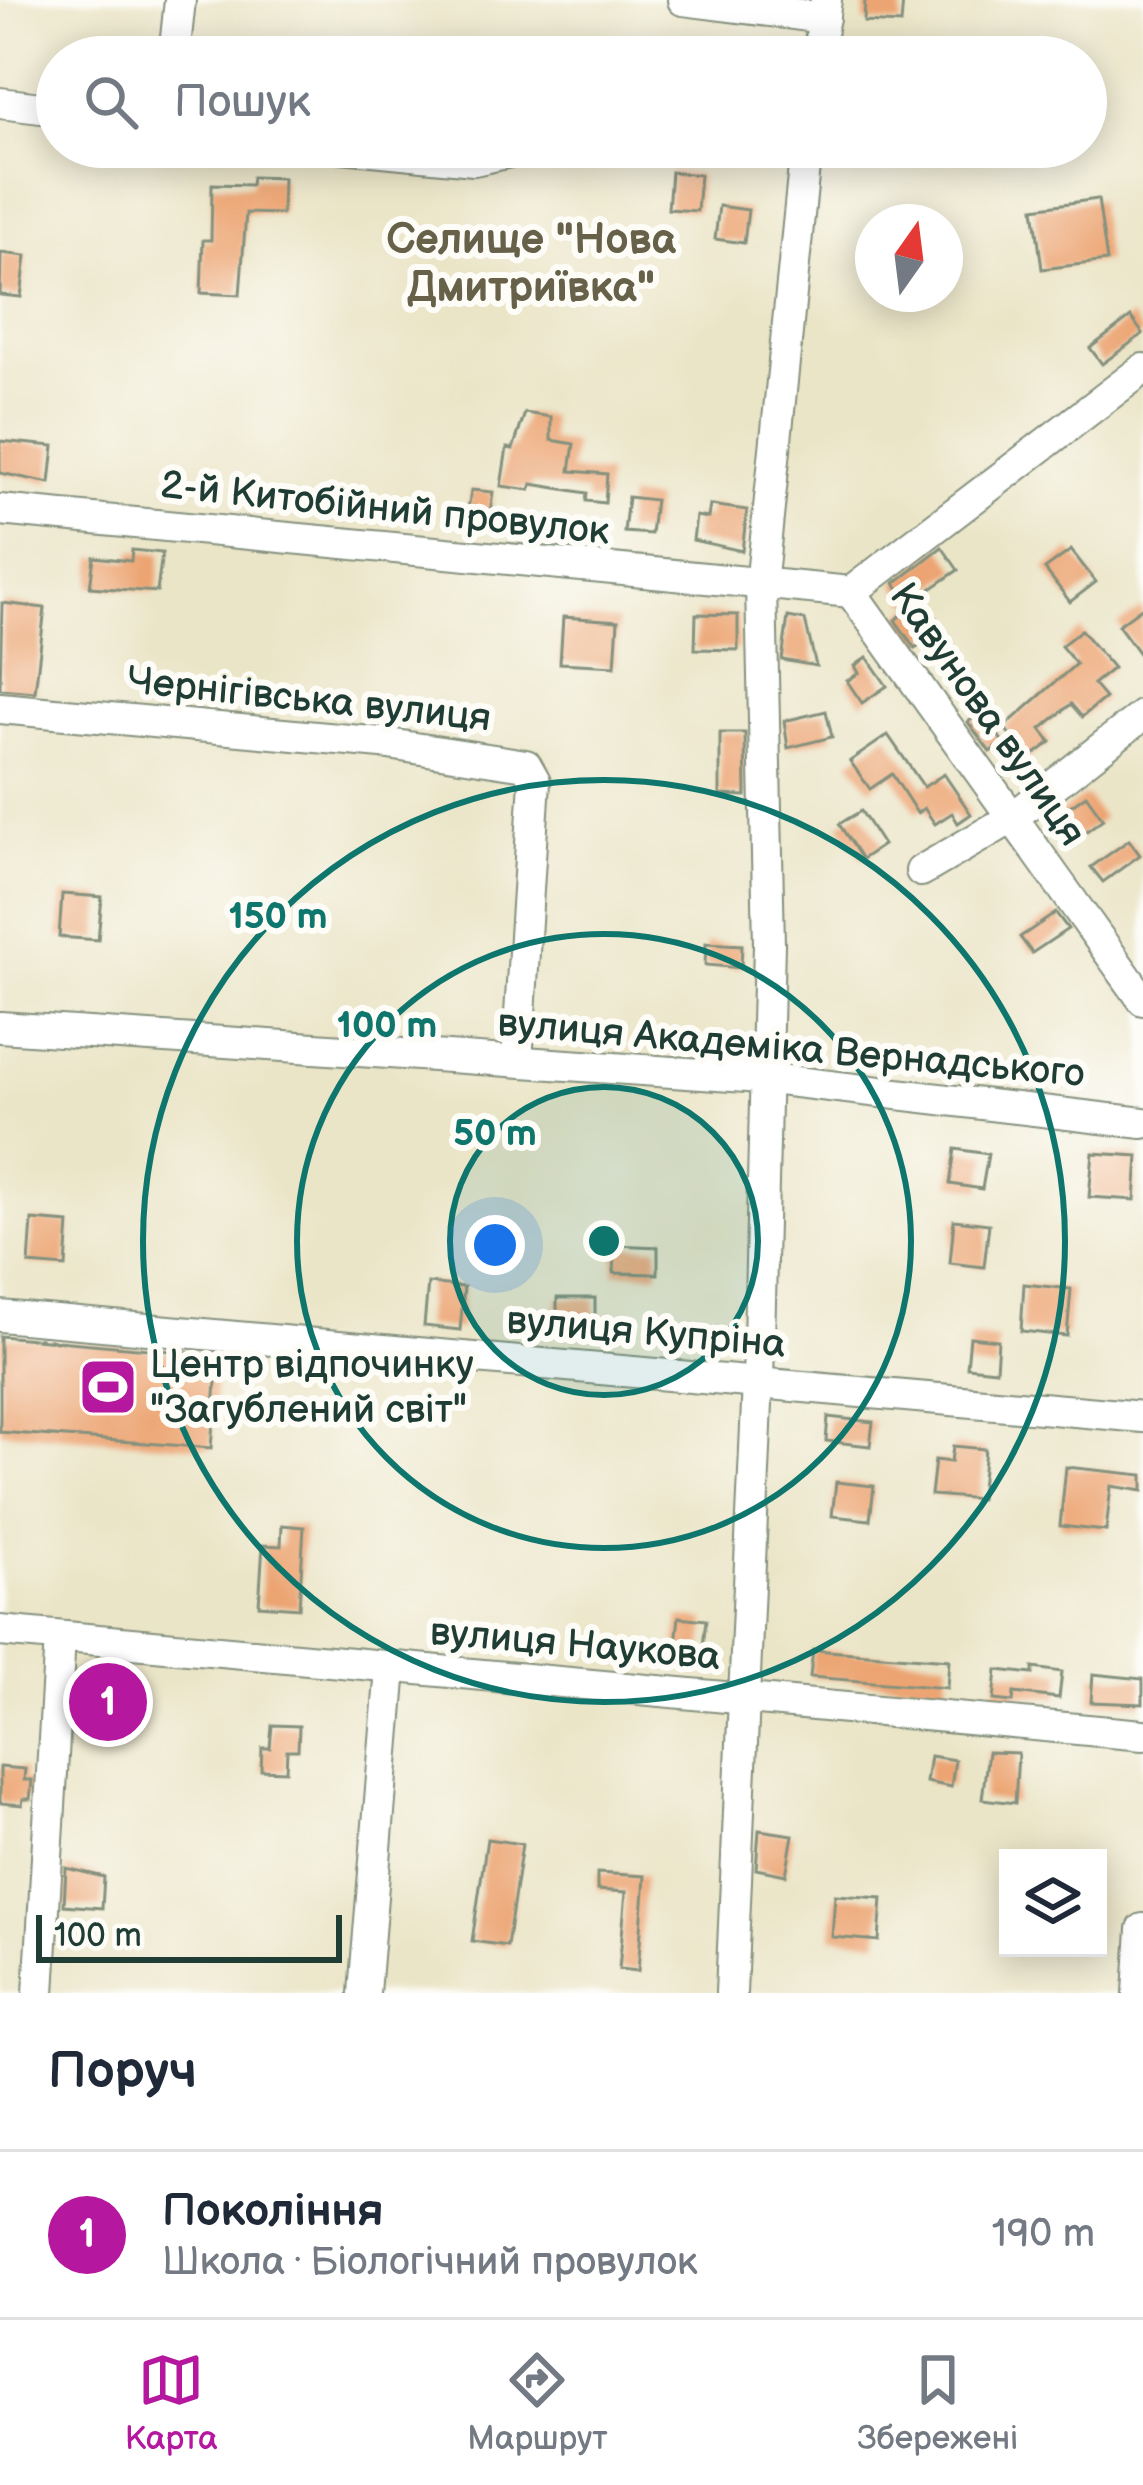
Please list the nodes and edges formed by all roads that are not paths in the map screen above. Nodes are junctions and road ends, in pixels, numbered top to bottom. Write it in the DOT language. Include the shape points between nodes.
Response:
graph roads {
  1 [pos="180,0"];
  2 [pos="683,0"];
  3 [pos="825,9"];
  4 [pos="176,36"];
  5 [pos="0,103"];
  6 [pos="36,107"];
  7 [pos="804,168"];
  8 [pos="1143,368"];
  9 [pos="0,509"];
  10 [pos="761,586"];
  11 [pos="851,592"];
  12 [pos="0,708"];
  13 [pos="1143,715"];
  14 [pos="1012,818"];
  15 [pos="921,871"];
  16 [pos="1143,1000"];
  17 [pos="0,1027"];
  18 [pos="517,1061"];
  19 [pos="762,1078"];
  20 [pos="1143,1123"];
  21 [pos="0,1316"];
  22 [pos="758,1381"];
  23 [pos="1143,1417"];
  24 [pos="0,1631"];
  25 [pos="60,1637"];
  26 [pos="391,1668"];
  27 [pos="742,1700"];
  28 [pos="1143,1735"];
  29 [pos="1143,1929"];
  30 [pos="39,1993"];
  31 [pos="364,1993"];
  32 [pos="731,1993"];
  33 [pos="1139,1993"];
  1 -- 4 [label="street"];
  2 -- 3 [label="street"];
  5 -- 6 [label="street"];
  7 -- 10 [label="street"];
  8 -- 11 [label="street"];
  9 -- 10 [label="street, 2-й Китобійний провулок"];
  10 -- 11 [label="street, 2-й Китобійний провулок"];
  10 -- 19 [label="street" via="769,944"];
  11 -- 14 [label="street, Кавунова вулиця"];
  12 -- 18 [label="street, Чернігівська вулиця" via="382,743 526,765 535,781"];
  13 -- 14 [label="street"];
  14 -- 15 [label="street"];
  14 -- 16 [label="street, Кавунова вулиця"];
  17 -- 18 [label="street, вулиця Академіка Вернадського"];
  18 -- 19 [label="street, вулиця Академіка Вернадського"];
  19 -- 20 [label="street, вулиця Академіка Вернадського"];
  19 -- 22 [label="street"];
  21 -- 22 [label="street, вулиця Купріна"];
  22 -- 23 [label="street, вулиця Купріна"];
  22 -- 27 [label="street"];
  24 -- 25 [label="street, вулиця Наукова"];
  25 -- 26 [label="street, вулиця Наукова"];
  25 -- 30 [label="street"];
  26 -- 27 [label="street, вулиця Наукова"];
  26 -- 31 [label="street"];
  27 -- 28 [label="street, вулиця Наукова"];
  27 -- 32 [label="street"];
  29 -- 33 [label="street"];
}
